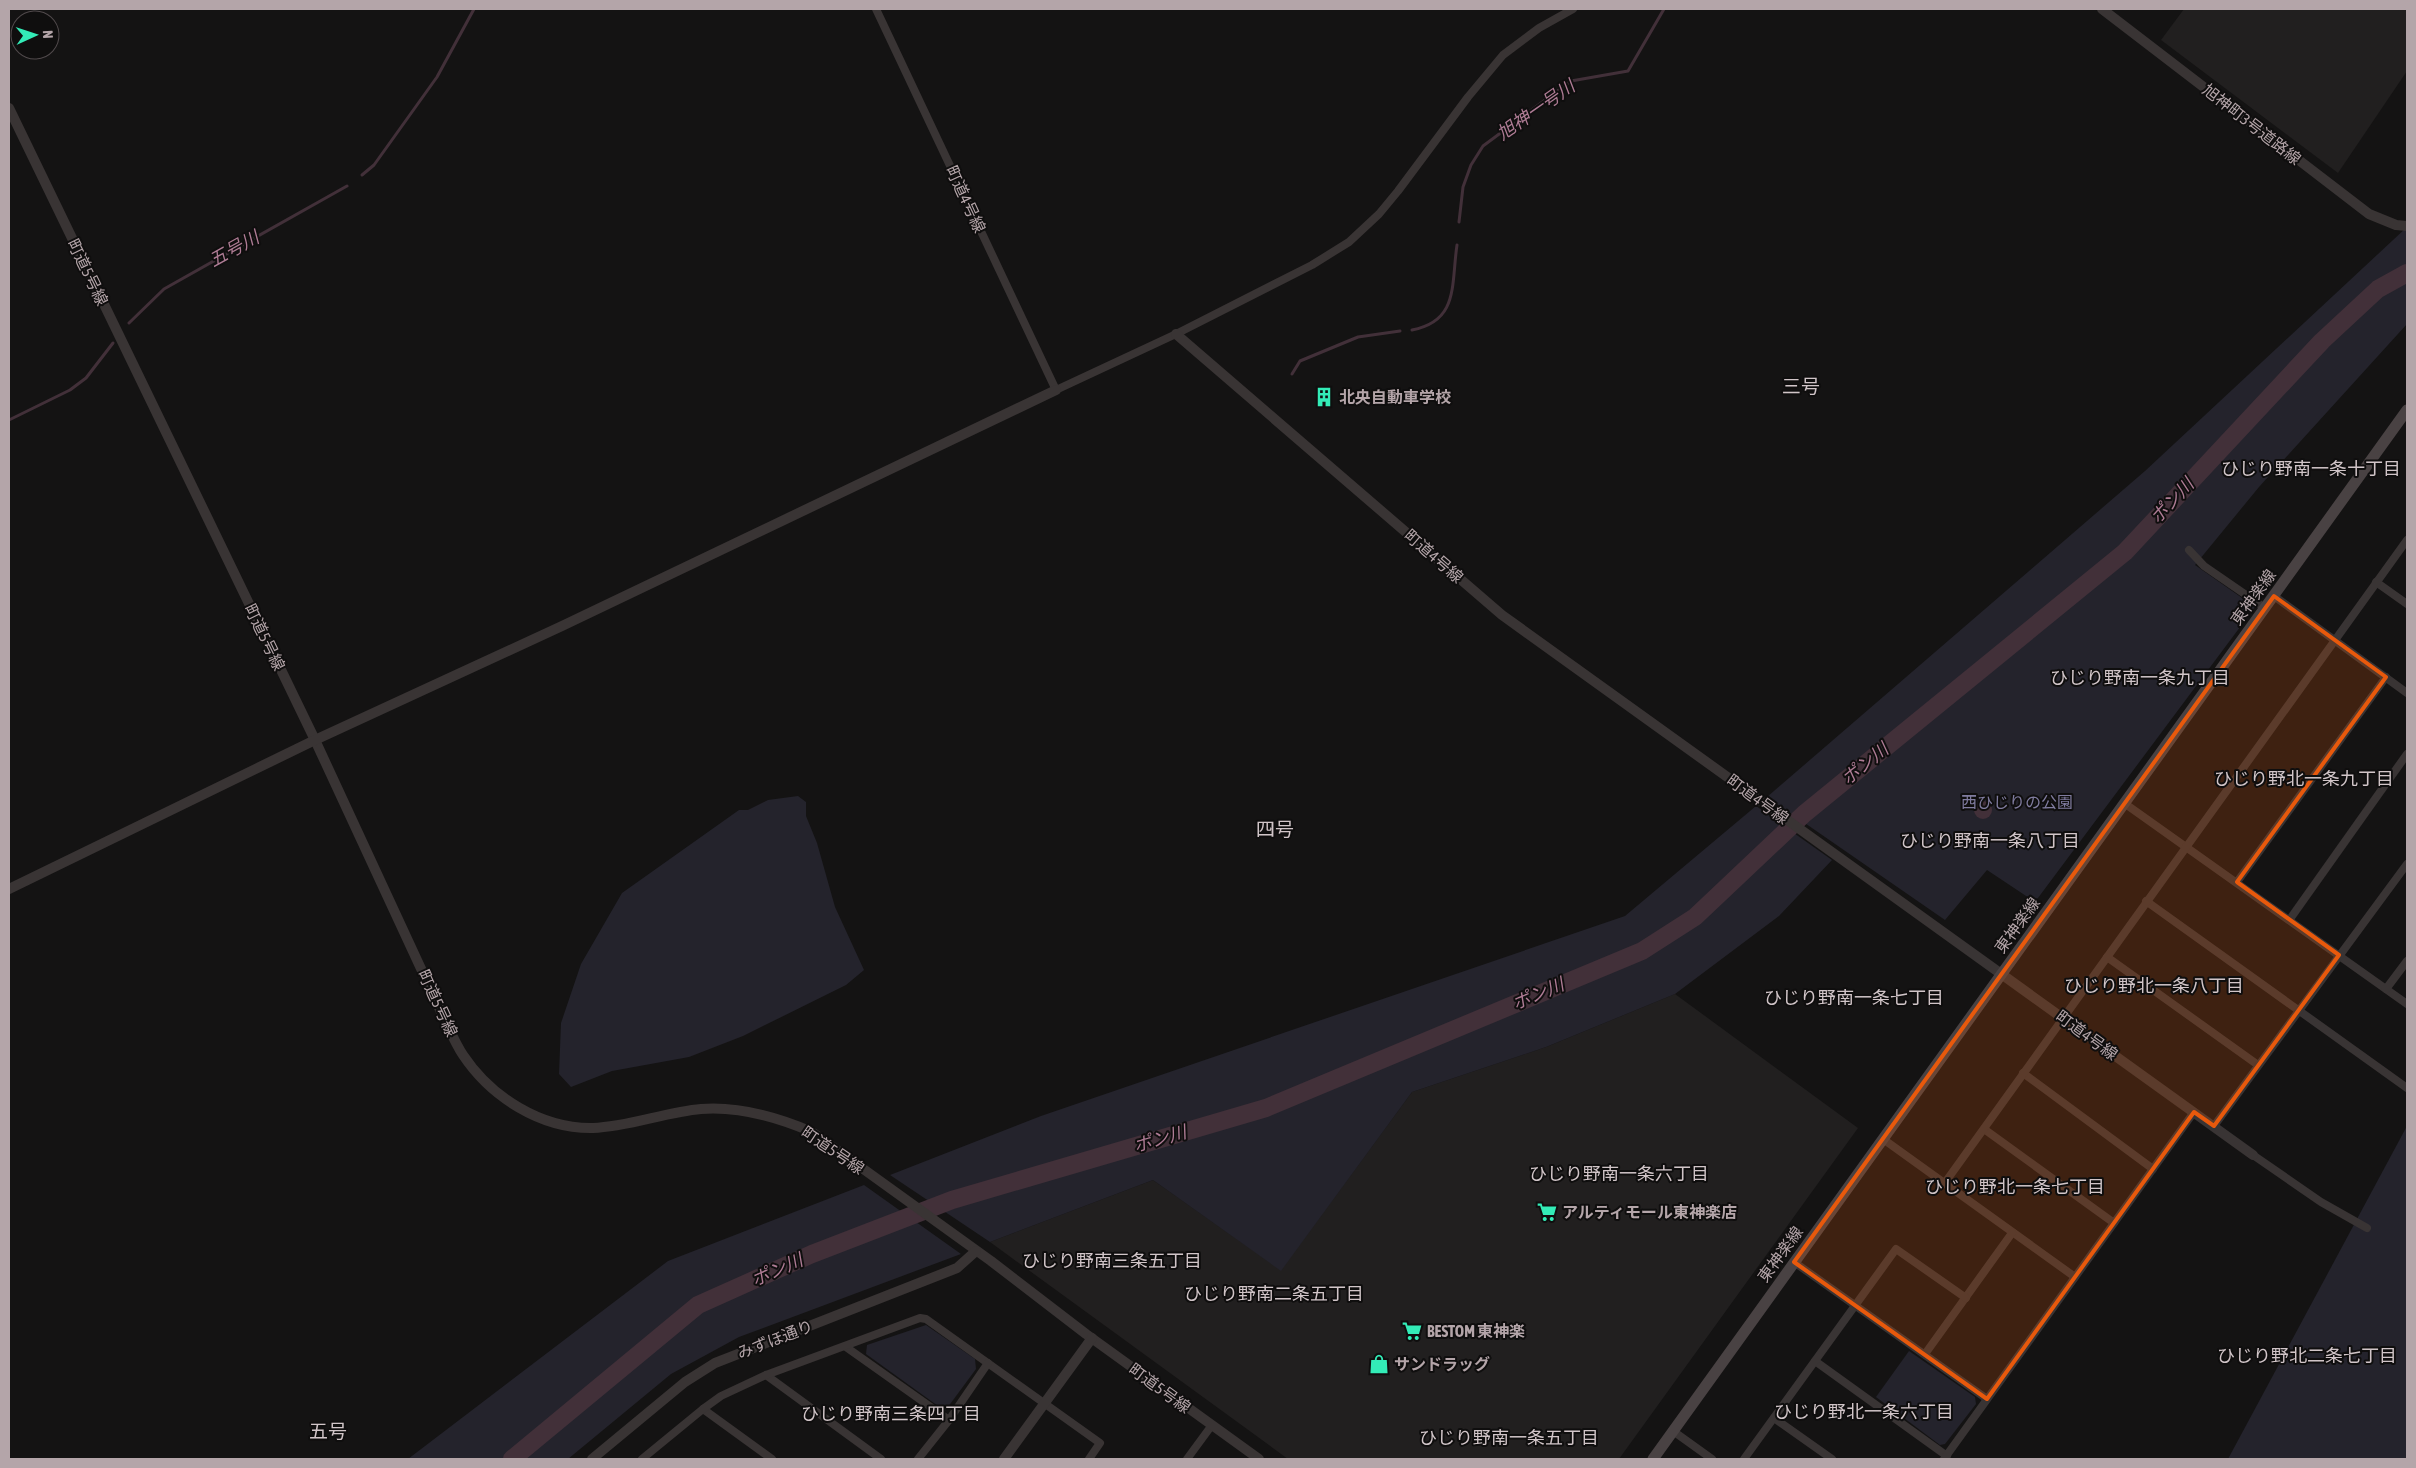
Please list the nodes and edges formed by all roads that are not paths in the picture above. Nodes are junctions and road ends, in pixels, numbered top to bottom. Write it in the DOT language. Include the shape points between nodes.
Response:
graph roads {
  1 [pos="876,9"];
  2 [pos="1573,9"];
  3 [pos="2102,9"];
  4 [pos="9,108"];
  5 [pos="2407,226"];
  6 [pos="1176,334"];
  7 [pos="1056,390"];
  8 [pos="2407,410"];
  9 [pos="2407,540"];
  10 [pos="2188,550"];
  11 [pos="2376,582"];
  12 [pos="2274,596"];
  13 [pos="2407,604"];
  14 [pos="2264,608"];
  15 [pos="2336,641"];
  16 [pos="2386,677"];
  17 [pos="2407,693"];
  18 [pos="315,740"];
  19 [pos="2407,754"];
  20 [pos="2124,803"];
  21 [pos="2187,846"];
  22 [pos="2407,864"];
  23 [pos="2237,882"];
  24 [pos="9,889"];
  25 [pos="2146,901"];
  26 [pos="2290,919"];
  27 [pos="2339,955"];
  28 [pos="2107,957"];
  29 [pos="2407,961"];
  30 [pos="2002,974"];
  31 [pos="2386,989"];
  32 [pos="2407,1004"];
  33 [pos="2298,1010"];
  34 [pos="2064,1018"];
  35 [pos="2258,1066"];
  36 [pos="2023,1073"];
  37 [pos="2407,1088"];
  38 [pos="2194,1112"];
  39 [pos="2214,1126"];
  40 [pos="1984,1129"];
  41 [pos="1883,1139"];
  42 [pos="2253,1155"];
  43 [pos="2153,1169"];
  44 [pos="1944,1184"];
  45 [pos="2114,1223"];
  46 [pos="2367,1228"];
  47 [pos="2012,1233"];
  48 [pos="976,1251"];
  49 [pos="1794,1262"];
  50 [pos="2075,1277"];
  51 [pos="1966,1298"];
  52 [pos="1855,1305"];
  53 [pos="1092,1338"];
  54 [pos="846,1347"];
  55 [pos="1925,1354"];
  56 [pos="1816,1361"];
  57 [pos="988,1363"];
  58 [pos="766,1375"];
  59 [pos="1987,1399"];
  60 [pos="1044,1403"];
  61 [pos="703,1409"];
  62 [pos="1774,1418"];
  63 [pos="949,1420"];
  64 [pos="1212,1425"];
  65 [pos="1673,1431"];
  66 [pos="1945,1457"];
  67 [pos="592,1459"];
  68 [pos="645,1459"];
  69 [pos="772,1459"];
  70 [pos="881,1459"];
  71 [pos="918,1459"];
  72 [pos="1004,1459"];
  73 [pos="1089,1459"];
  74 [pos="1187,1459"];
  75 [pos="1259,1459"];
  76 [pos="1653,1459"];
  77 [pos="1712,1459"];
  78 [pos="1744,1459"];
  79 [pos="1832,1459"];
  1 -- 7 [label="street, 町道4号線"];
  2 -- 6 [label="street" via="1539,28 1503,55 1468,96 1398,191 1349,242 1312,265"];
  3 -- 5 [label="street, 旭神町3号道路線" via="2369,214"];
  4 -- 18 [label="street, 町道5号線"];
  6 -- 7 [label="street"];
  6 -- 30 [label="street, 町道4号線" via="1502,615"];
  7 -- 18 [label="street"];
  8 -- 12 [label="main road, 東神楽線"];
  9 -- 11 [label="street"];
  10 -- 14 [label="street" via="2204,566"];
  11 -- 13 [label="street"];
  11 -- 15 [label="street"];
  12 -- 14 [label="main road, 東神楽線"];
  12 -- 15 [label="street"];
  14 -- 20 [label="main road, 東神楽線"];
  15 -- 16 [label="street"];
  15 -- 21 [label="street"];
  16 -- 17 [label="street"];
  16 -- 23 [label="street"];
  18 -- 24 [label="street"];
  18 -- 48 [label="street, 町道5号線" via="463,1055 489,1086 516,1107 556,1125 594,1128 702,1109 742,1110 780,1119 812,1132"];
  19 -- 26 [label="street"];
  20 -- 21 [label="street"];
  20 -- 30 [label="main road, 東神楽線"];
  21 -- 23 [label="street"];
  21 -- 25 [label="street"];
  22 -- 27 [label="street"];
  23 -- 26 [label="street"];
  25 -- 28 [label="street"];
  25 -- 33 [label="street"];
  26 -- 27 [label="street"];
  27 -- 31 [label="street"];
  27 -- 33 [label="street"];
  28 -- 34 [label="street"];
  28 -- 35 [label="street"];
  29 -- 31 [label="street"];
  30 -- 34 [label="street, 町道4号線"];
  30 -- 41 [label="main road, 東神楽線"];
  31 -- 32 [label="street"];
  33 -- 35 [label="street"];
  33 -- 37 [label="street"];
  34 -- 36 [label="street"];
  34 -- 38 [label="street, 町道4号線"];
  35 -- 39 [label="street"];
  36 -- 40 [label="street"];
  36 -- 43 [label="street"];
  38 -- 39 [label="street, 町道4号線"];
  38 -- 43 [label="street"];
  39 -- 42 [label="street, 町道4号線"];
  40 -- 44 [label="street"];
  40 -- 45 [label="street"];
  41 -- 44 [label="street"];
  41 -- 49 [label="main road, 東神楽線"];
  42 -- 46 [label="street, 町道4号線" via="2321,1202"];
  43 -- 45 [label="street"];
  44 -- 47 [label="street"];
  45 -- 50 [label="street"];
  47 -- 50 [label="street"];
  47 -- 51 [label="street"];
  48 -- 53 [label="street, 町道5号線"];
  48 -- 67 [label="street, みずほ通り" via="957,1268 715,1363 685,1382"];
  49 -- 52 [label="street"];
  49 -- 65 [label="main road, 東神楽線"];
  50 -- 59 [label="street"];
  51 -- 52 [label="street" via="1896,1249"];
  51 -- 55 [label="street"];
  52 -- 55 [label="street"];
  52 -- 56 [label="street"];
  53 -- 60 [label="street"];
  53 -- 64 [label="street, 町道5号線"];
  54 -- 57 [label="street" via="920,1318"];
  54 -- 58 [label="street"];
  54 -- 63 [label="street"];
  55 -- 59 [label="street"];
  56 -- 62 [label="street"];
  56 -- 66 [label="street"];
  57 -- 60 [label="street"];
  57 -- 63 [label="street"];
  58 -- 61 [label="street" via="721,1396"];
  58 -- 70 [label="street"];
  59 -- 66 [label="street"];
  60 -- 72 [label="street"];
  60 -- 73 [label="street" via="1100,1443"];
  61 -- 68 [label="street"];
  61 -- 69 [label="street"];
  62 -- 78 [label="street"];
  62 -- 79 [label="street"];
  63 -- 71 [label="street"];
  64 -- 74 [label="street"];
  64 -- 75 [label="street, 町道5号線"];
  65 -- 76 [label="main road, 東神楽線"];
  65 -- 77 [label="street"];
}
